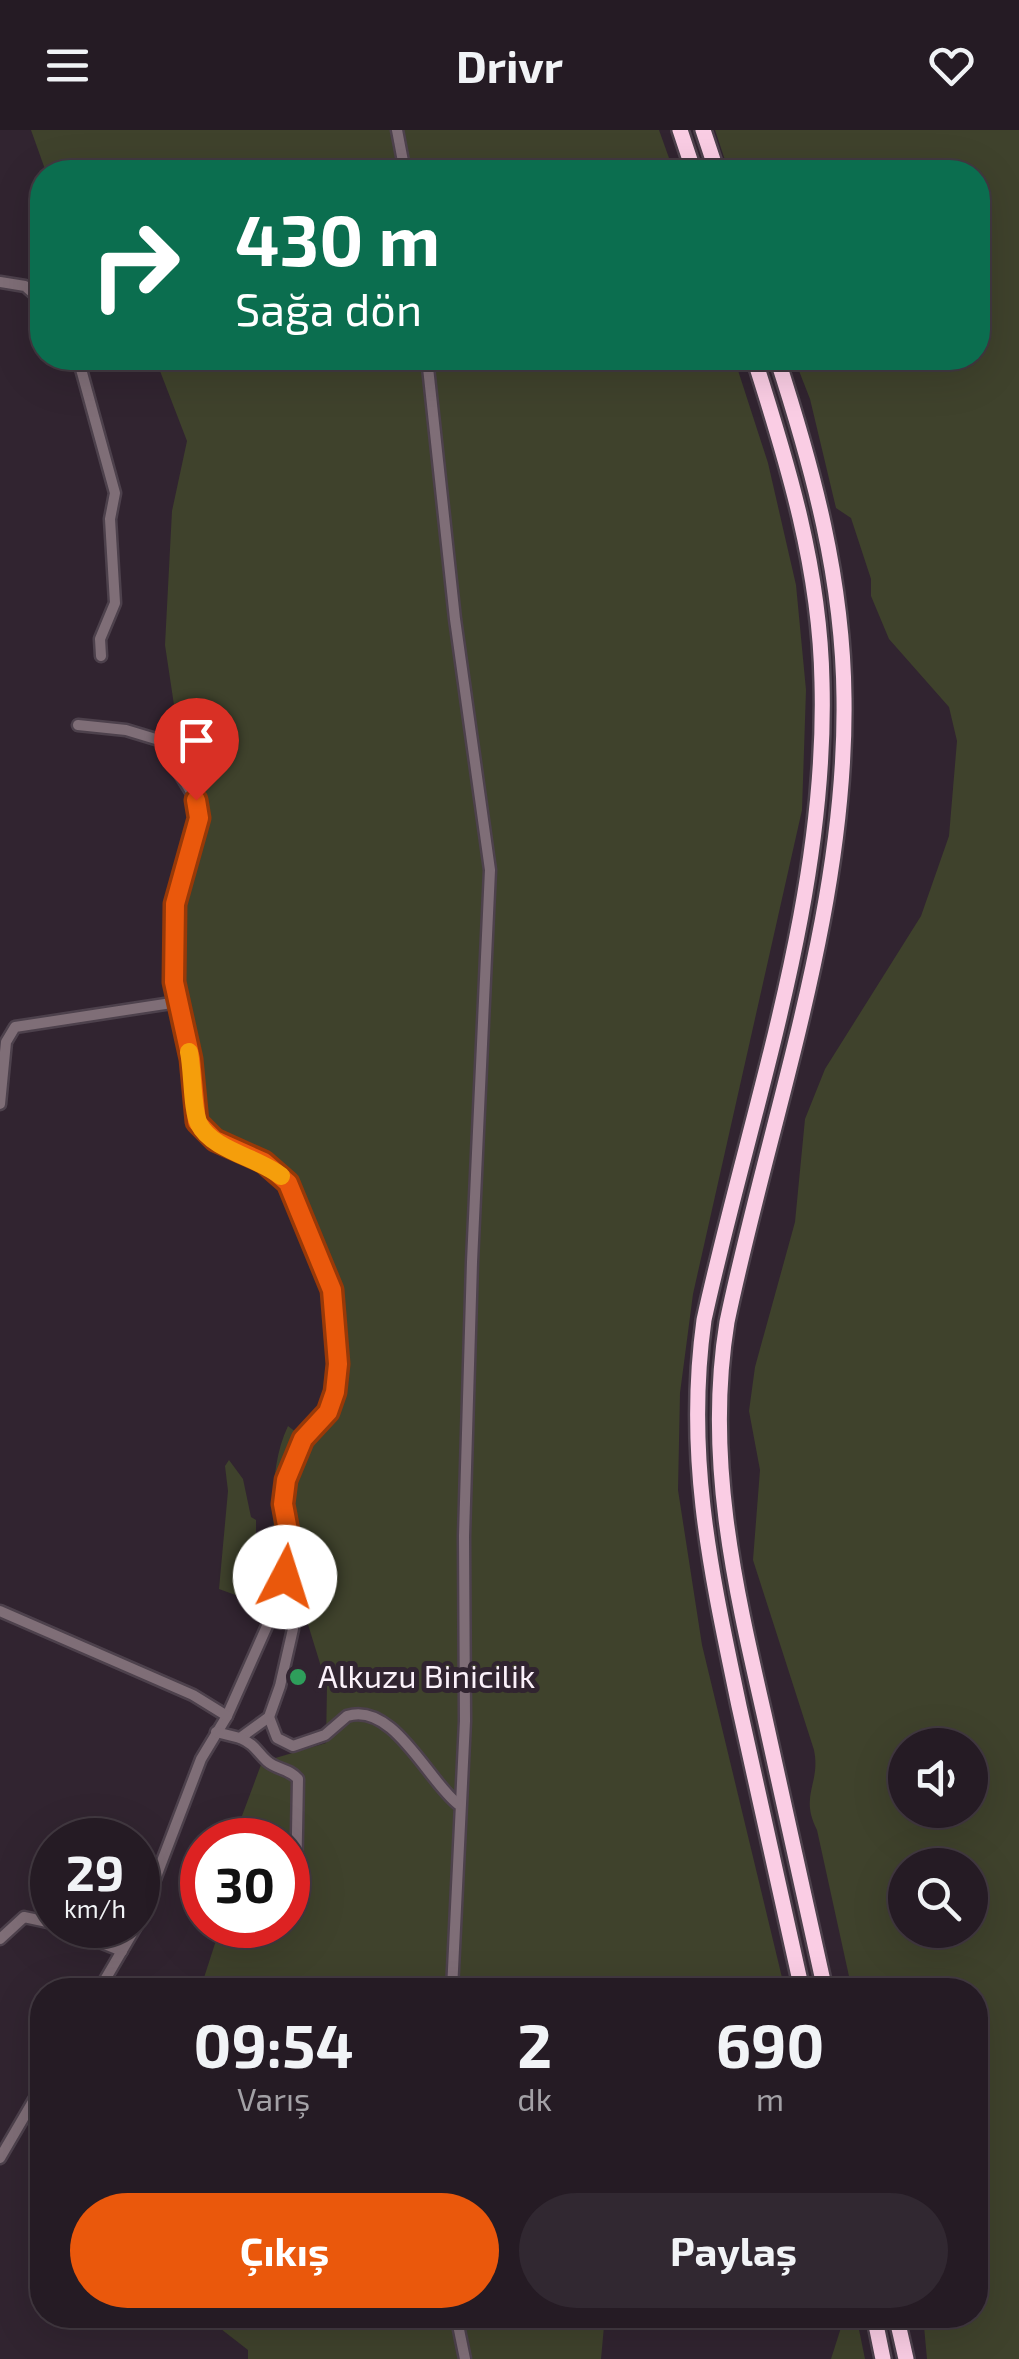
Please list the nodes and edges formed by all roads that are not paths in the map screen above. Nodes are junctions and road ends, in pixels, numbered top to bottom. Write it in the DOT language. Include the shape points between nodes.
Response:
graph roads {
  1 [pos="397,130"];
  2 [pos="680,130"];
  3 [pos="702,130"];
  4 [pos="402,160"];
  5 [pos="690,160"];
  6 [pos="713,160"];
  7 [pos="0,282"];
  8 [pos="30,290"];
  9 [pos="81,370"];
  10 [pos="428,370"];
  11 [pos="758,370"];
  12 [pos="781,370"];
  13 [pos="101,656"];
  14 [pos="78,725"];
  15 [pos="178,1002"];
  16 [pos="0,1104"];
  17 [pos="285,1577"];
  18 [pos="0,1612"];
  19 [pos="226,1716"];
  20 [pos="269,1717"];
  21 [pos="216,1732"];
  22 [pos="240,1738"];
  23 [pos="458,1804"];
  24 [pos="297,1818"];
  25 [pos="160,1865"];
  26 [pos="30,1918"];
  27 [pos="0,1939"];
  28 [pos="115,1948"];
  29 [pos="124,1948"];
  30 [pos="122,1951"];
  31 [pos="106,1978"];
  32 [pos="452,1978"];
  33 [pos="799,1978"];
  34 [pos="822,1978"];
  35 [pos="30,2107"];
  36 [pos="0,2158"];
  37 [pos="459,2328"];
  38 [pos="877,2328"];
  39 [pos="899,2328"];
  40 [pos="466,2359"];
  41 [pos="883,2359"];
  42 [pos="906,2359"];
  1 -- 4 [label="street"];
  2 -- 5 [label="highway"];
  3 -- 6 [label="highway"];
  7 -- 8 [label="street"];
  9 -- 13 [label="street" via="115,493 115,603 100,639"];
  10 -- 23 [label="street" via="454,620 490,870"];
  11 -- 33 [label="highway" via="808,552 822,680 821,760 803,899 704,1320 696,1461 707,1554"];
  12 -- 34 [label="highway" via="812,468 834,576 843,667 842,770 829,882 727,1322 718,1454 725,1526"];
  14 -- 15 [label="street" via="159,740 196,800 199,818 175,904"];
  15 -- 16 [label="street" via="15,1027 6,1042"];
  15 -- 17 [label="street" via="197,1122 288,1183 332,1290 335,1392 328,1412 303,1439 286,1480 292,1552"];
  17 -- 19 [label="street"];
  17 -- 20 [label="street" via="294,1628"];
  18 -- 19 [label="street" via="193,1695"];
  19 -- 21 [label="street"];
  20 -- 22 [label="street"];
  20 -- 23 [label="street" via="277,1738 293,1746 326,1734 347,1716 378,1718"];
  21 -- 22 [label="street"];
  21 -- 25 [label="street"];
  22 -- 24 [label="street" via="298,1779"];
  23 -- 32 [label="street"];
  26 -- 27 [label="street"];
  28 -- 30 [label="street"];
  29 -- 30 [label="street"];
  30 -- 31 [label="street"];
  35 -- 36 [label="street"];
  37 -- 40 [label="street"];
  38 -- 41 [label="highway"];
  39 -- 42 [label="highway"];
}
